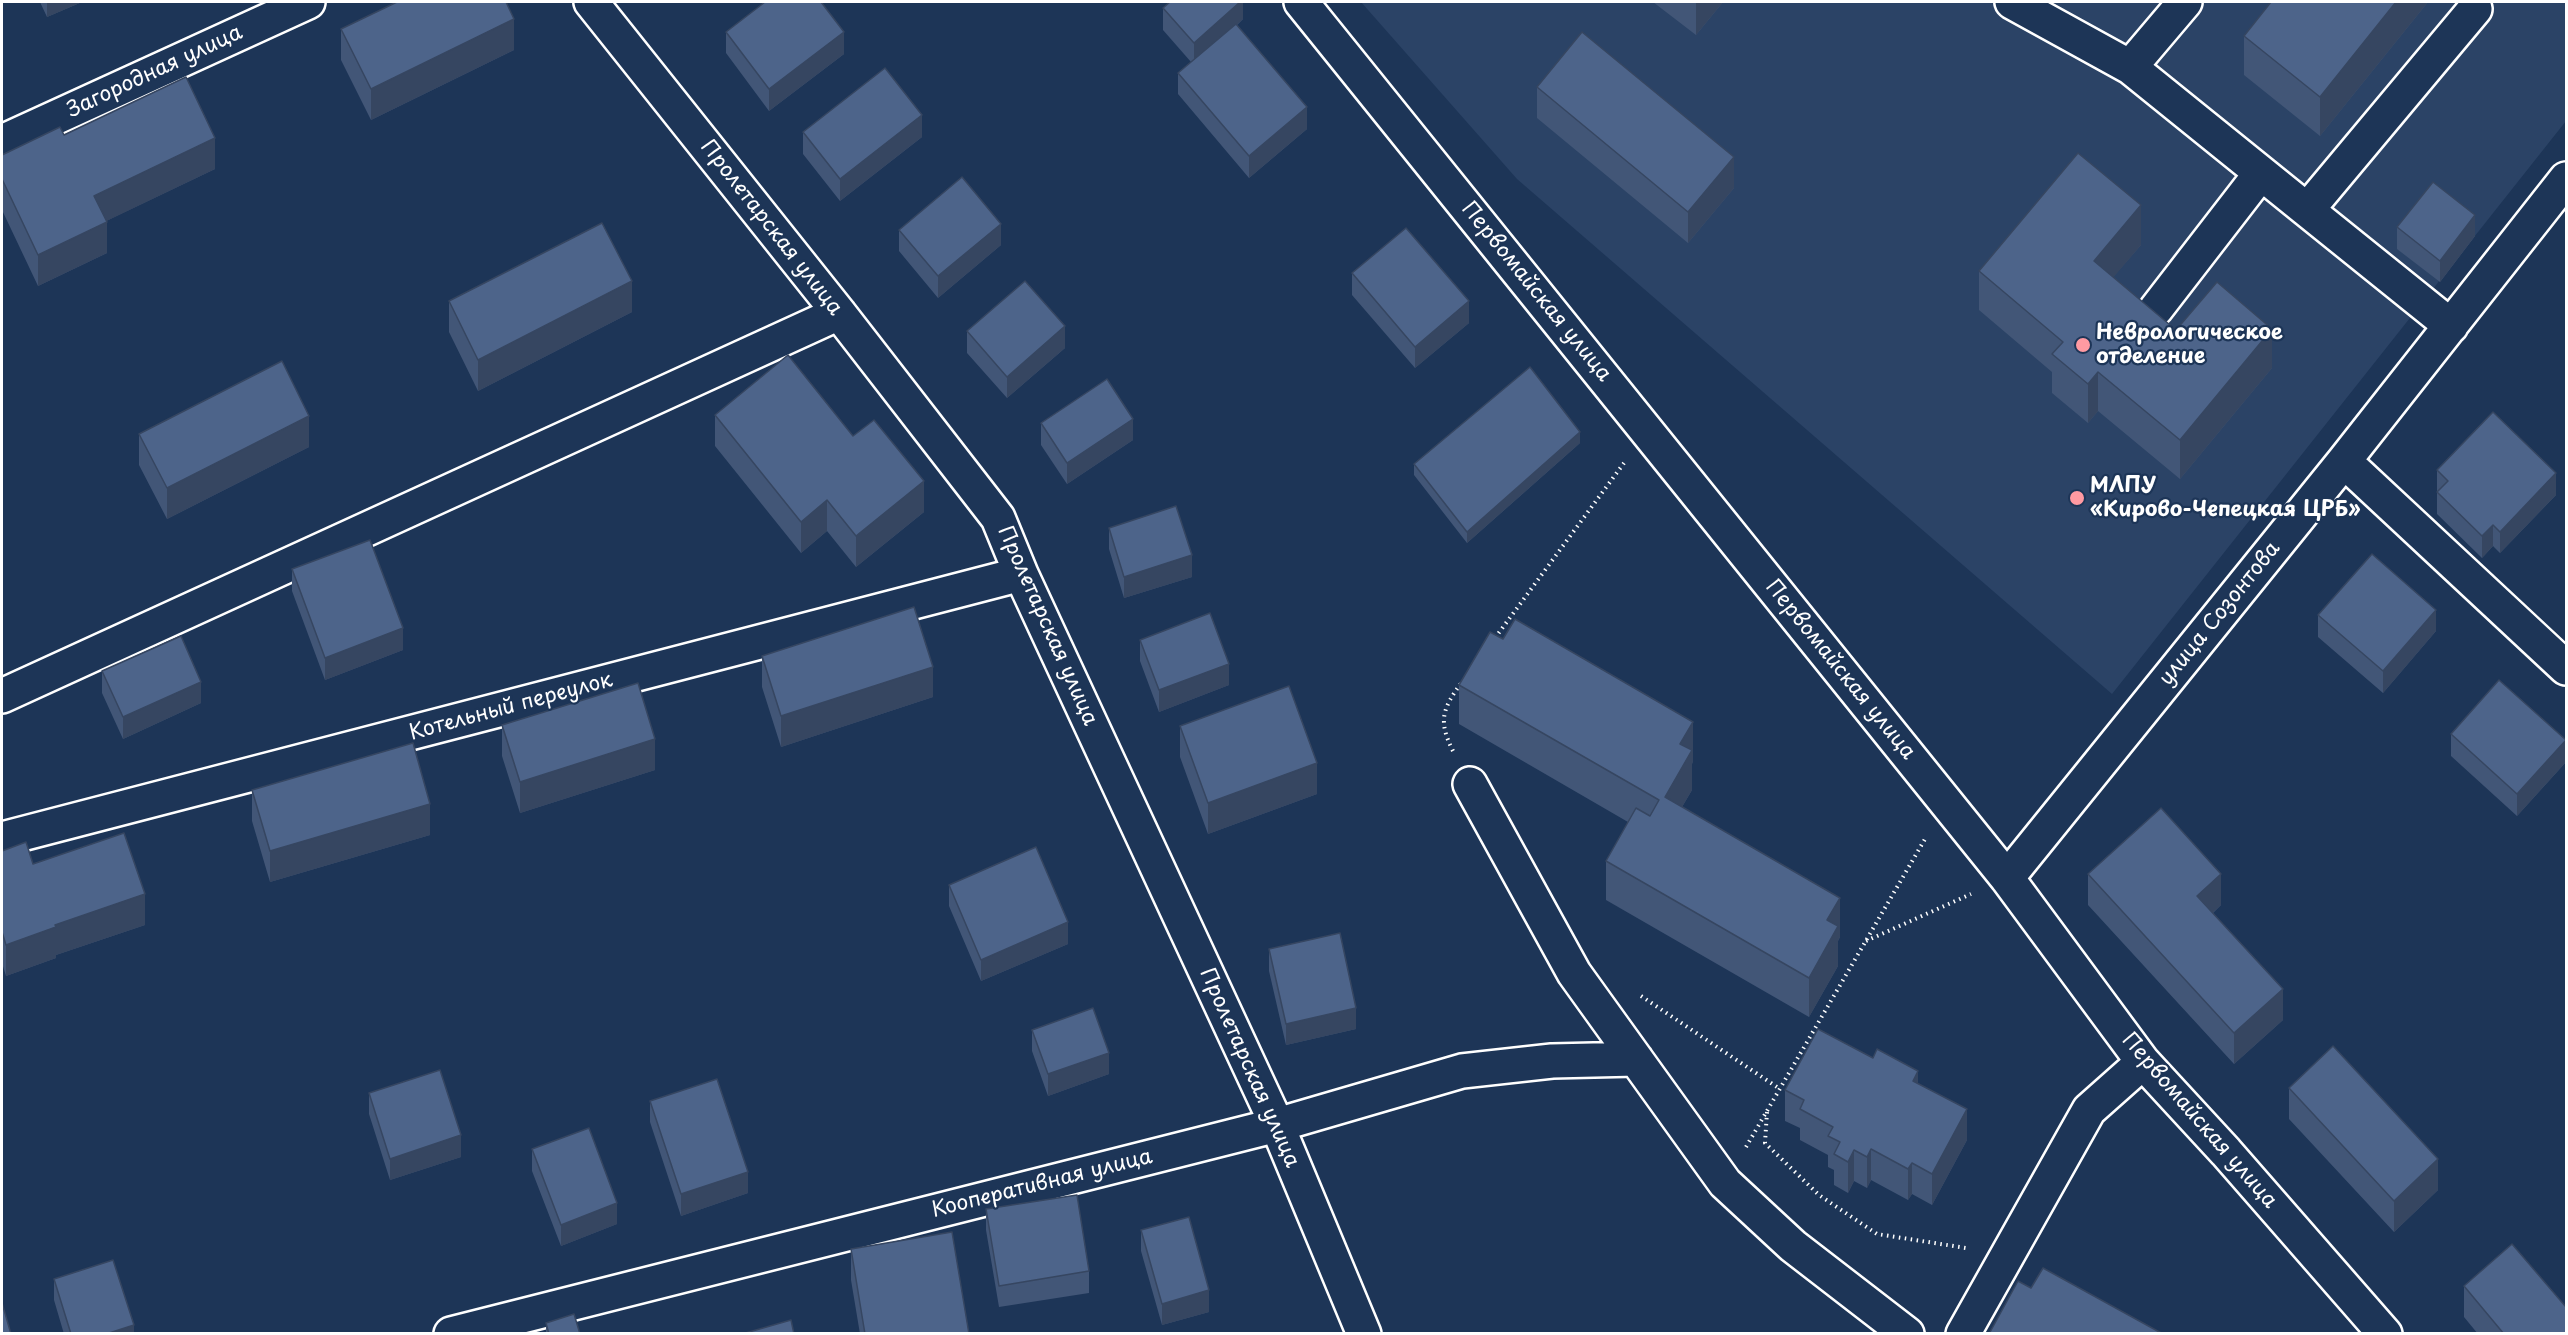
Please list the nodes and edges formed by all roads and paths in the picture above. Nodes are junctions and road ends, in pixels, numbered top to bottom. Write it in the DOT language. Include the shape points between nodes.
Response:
graph roads {
  1 [pos="308,2"];
  2 [pos="591,2"];
  3 [pos="2012,2"];
  4 [pos="2185,2"];
  5 [pos="1313,5"];
  6 [pos="2475,9"];
  7 [pos="2130,67"];
  8 [pos="2,142"];
  9 [pos="2261,173"];
  10 [pos="2566,179"];
  11 [pos="2307,210"];
  12 [pos="2156,309"];
  13 [pos="839,313"];
  14 [pos="2451,326"];
  15 [pos="1648,431"];
  16 [pos="2344,461"];
  17 [pos="1021,574"];
  18 [pos="1488,646"];
  19 [pos="2566,668"];
  20 [pos="1468,674"];
  21 [pos="2,696"];
  22 [pos="1470,784"];
  23 [pos="1946,802"];
  24 [pos="2,839"];
  25 [pos="2007,878"];
  26 [pos="1865,942"];
  27 [pos="1633,991"];
  28 [pos="1636,1059"];
  29 [pos="2143,1062"];
  30 [pos="1780,1089"];
  31 [pos="1767,1110"];
  32 [pos="1277,1125"];
  33 [pos="1725,1183"];
  34 [pos="2008,1255"];
  35 [pos="451,1334"];
  36 [pos="1364,1334"];
  37 [pos="1907,1334"];
  38 [pos="1964,1334"];
  39 [pos="2385,1334"];
  1 -- 8 [label="street, Загородная улица"];
  2 -- 13 [label="street, Пролетарская улица"];
  3 -- 7 [label="street"];
  4 -- 7 [label="street"];
  5 -- 15 [label="street, Первомайская улица"];
  6 -- 11 [label="street"];
  7 -- 9 [label="street"];
  9 -- 11 [label="street"];
  9 -- 12 [label="street"];
  10 -- 14 [label="street, улица Созонтова"];
  11 -- 14 [label="street"];
  13 -- 17 [label="street, Пролетарская улица" via="998,518"];
  13 -- 21 [label="street"];
  14 -- 16 [label="street, улица Созонтова"];
  15 -- 18 [label="path"];
  15 -- 23 [label="street, Первомайская улица"];
  16 -- 19 [label="street"];
  16 -- 25 [label="street, улица Созонтова"];
  17 -- 24 [label="street, Котельный переулок"];
  17 -- 32 [label="street, Пролетарская улица"];
  20 -- 22 [label="path" via="1447,702 1443,732"];
  22 -- 28 [label="street" via="1574,973"];
  23 -- 25 [label="street, Первомайская улица"];
  23 -- 26 [label="path"];
  25 -- 26 [label="path"];
  25 -- 29 [label="street, Первомайская улица"];
  26 -- 30 [label="path"];
  27 -- 30 [label="path"];
  28 -- 32 [label="street, Кооперативная улица" via="1552,1060 1462,1071"];
  28 -- 33 [label="street"];
  29 -- 34 [label="street" via="2089,1110"];
  29 -- 39 [label="street, Первомайская улица"];
  30 -- 31 [label="path"];
  31 -- 33 [label="path"];
  31 -- 34 [label="path" via="1765,1143 1819,1195 1877,1234"];
  32 -- 35 [label="street, Кооперативная улица"];
  32 -- 36 [label="street, Пролетарская улица"];
  33 -- 37 [label="street" via="1793,1246"];
  34 -- 38 [label="street"];
}
